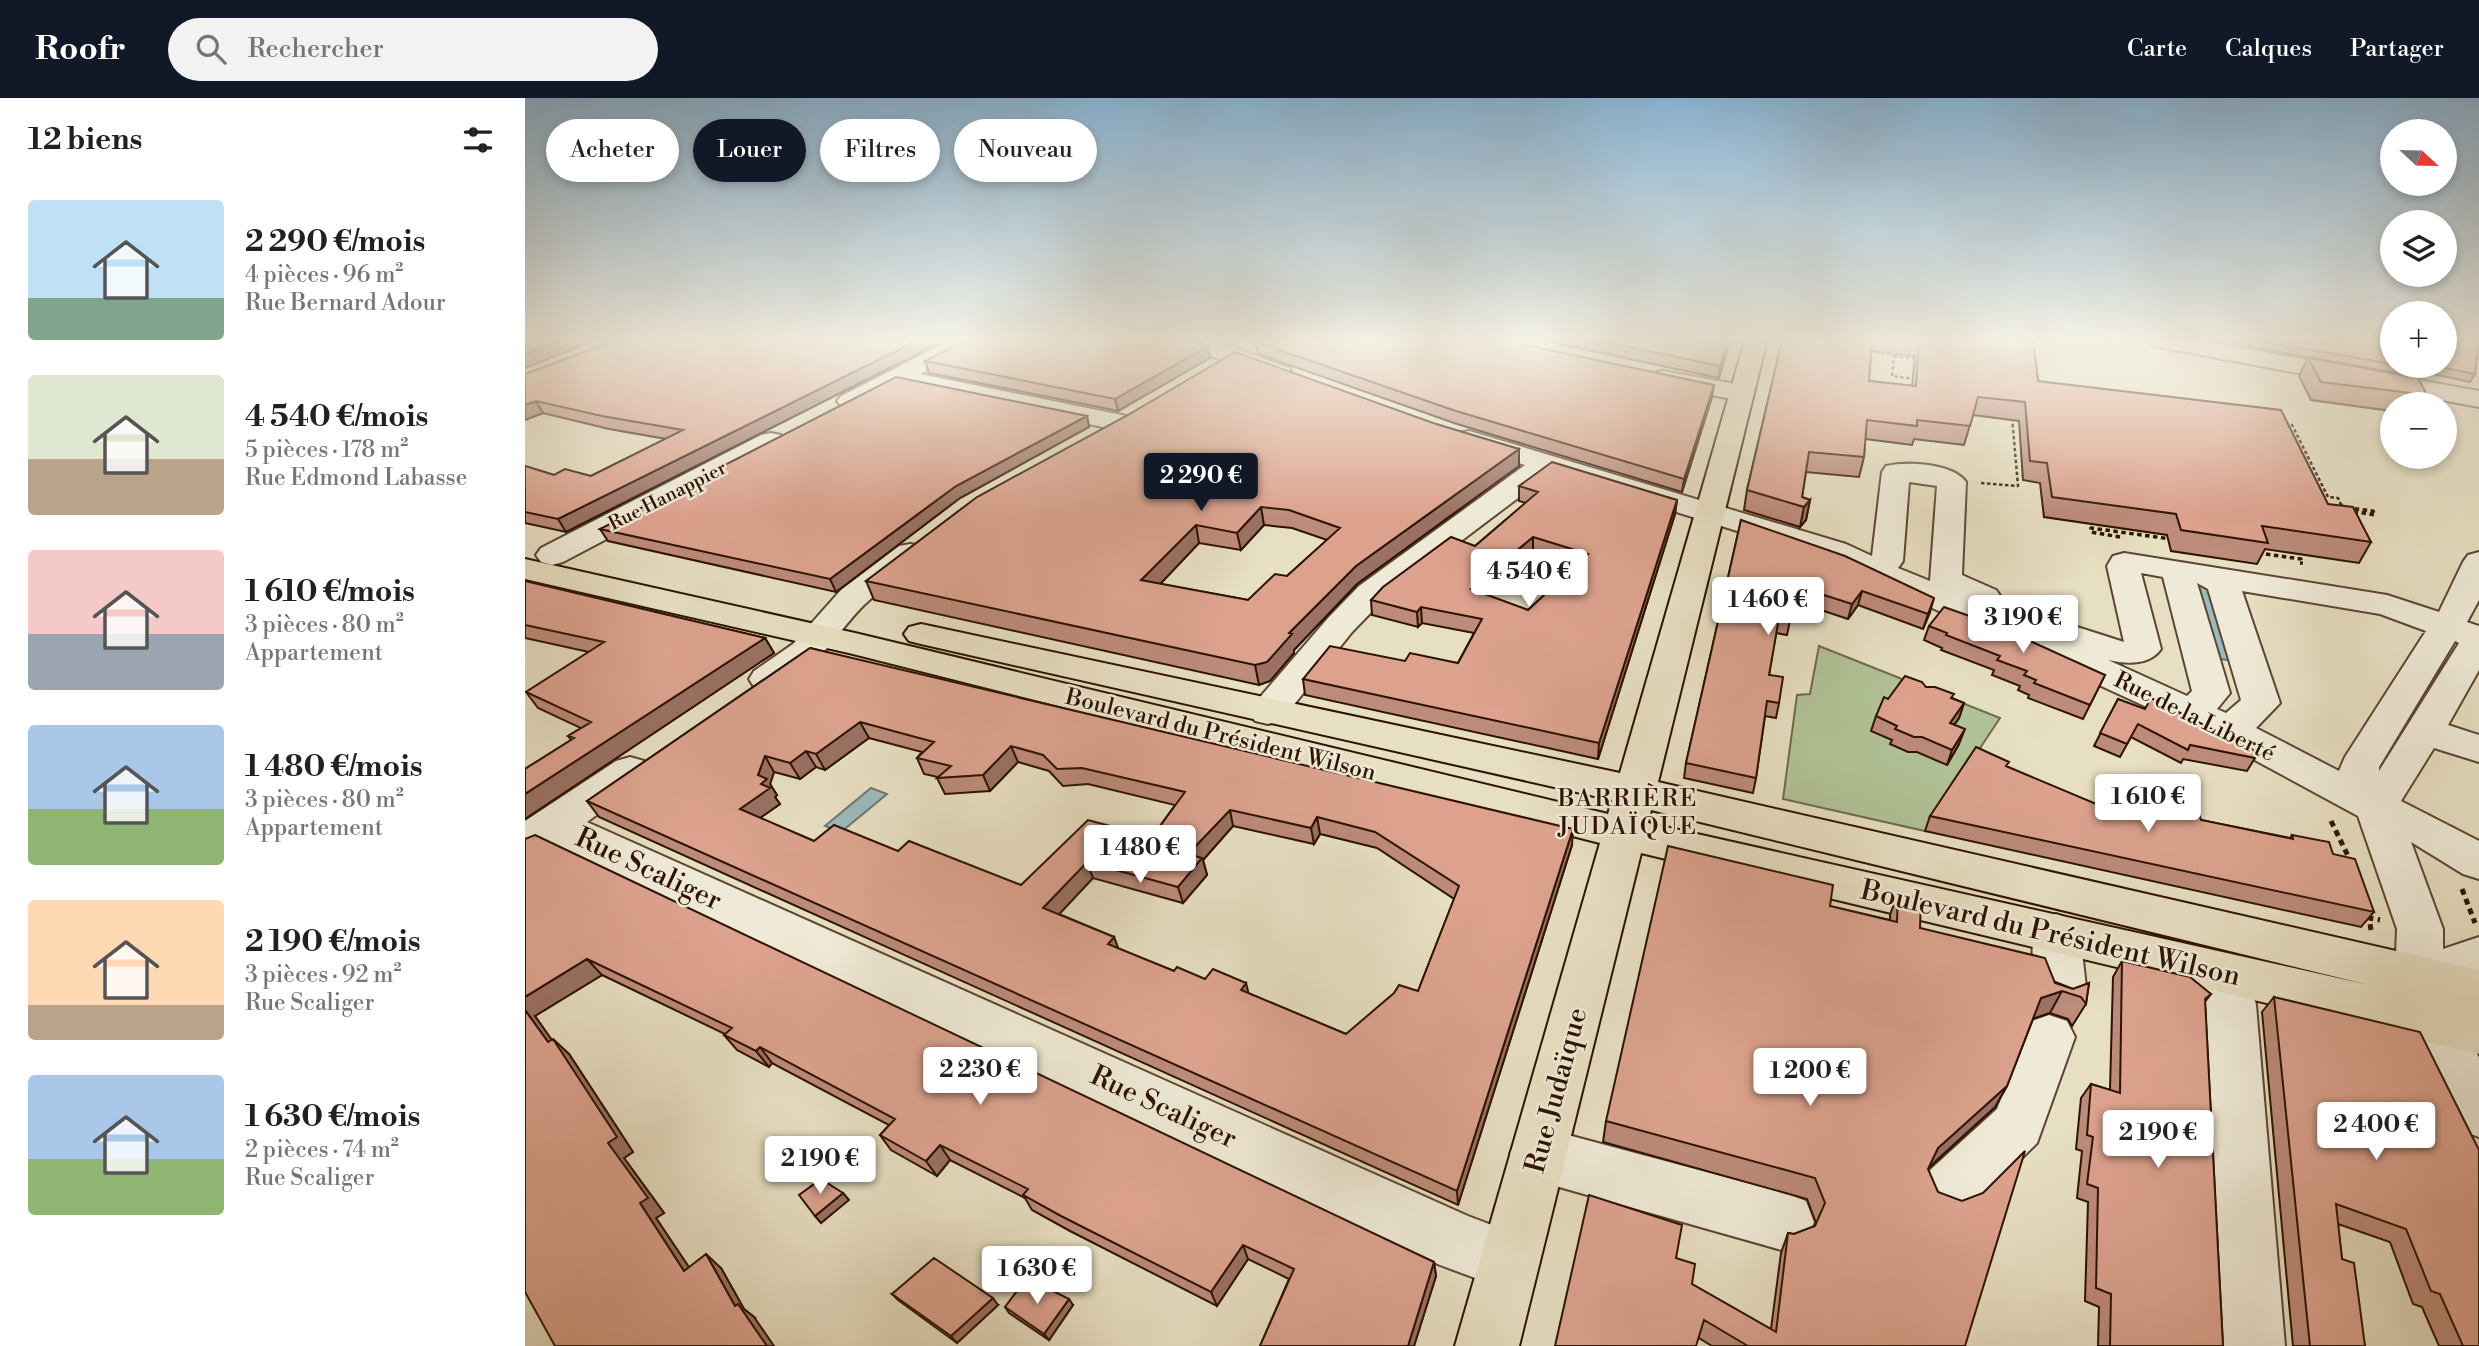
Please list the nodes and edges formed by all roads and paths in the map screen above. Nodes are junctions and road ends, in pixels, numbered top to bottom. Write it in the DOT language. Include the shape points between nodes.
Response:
graph roads {
  1 [pos="855,398"];
  2 [pos="1026,398"];
  3 [pos="1740,398"];
  4 [pos="828,412"];
  5 [pos="2012,417"];
  6 [pos="2279,423"];
  7 [pos="791,431"];
  8 [pos="2013,431"];
  9 [pos="1447,432"];
  10 [pos="2022,433"];
  11 [pos="1089,440"];
  12 [pos="2015,454"];
  13 [pos="2025,456"];
  14 [pos="1546,463"];
  15 [pos="1942,477"];
  16 [pos="2335,509"];
  17 [pos="1708,512"];
  18 [pos="932,536"];
  19 [pos="2177,538"];
  20 [pos="2168,540"];
  21 [pos="534,558"];
  22 [pos="2479,562"];
  23 [pos="1874,567"];
  24 [pos="2198,573"];
  25 [pos="829,626"];
  26 [pos="2469,635"];
  27 [pos="737,699"];
  28 [pos="1268,712"];
  29 [pos="2192,712"];
  30 [pos="2432,718"];
  31 [pos="2230,730"];
  32 [pos="2479,734"];
  33 [pos="2479,749"];
  34 [pos="656,754"];
  35 [pos="2376,806"];
  36 [pos="1630,812"];
  37 [pos="539,834"];
  38 [pos="2479,862"];
  39 [pos="2056,933"];
  40 [pos="2479,957"];
  41 [pos="2225,973"];
  42 [pos="2479,991"];
  43 [pos="2445,1011"];
  44 [pos="2479,1112"];
  45 [pos="1538,1154"];
  46 [pos="1949,1191"];
  47 [pos="1785,1222"];
  48 [pos="1510,1261"];
  49 [pos="1487,1346"];
  50 [pos="2253,1346"];
  1 -- 4 [label="street"];
  2 -- 11 [label="street" via="1133,416"];
  3 -- 17 [label="main road, Rue Judaïque"];
  5 -- 8 [label="path"];
  6 -- 16 [label="path" via="2292,425 2328,497 2338,498 2342,507 2375,514"];
  7 -- 21 [label="street, Rue Hanappier"];
  8 -- 10 [label="path"];
  8 -- 12 [label="path"];
  9 -- 14 [label="street, Rue de la Liberté"];
  12 -- 13 [label="path"];
  12 -- 15 [label="path" via="2018,486"];
  14 -- 17 [label="street, Rue de la Liberté"];
  14 -- 28 [label="street" via="1371,593"];
  15 -- 23 [label="street" via="1896,472 1887,561"];
  15 -- 24 [label="street" via="1952,482 1945,580 2096,646 2132,653 2143,649 2124,563"];
  17 -- 23 [label="street, Rue de la Liberté"];
  17 -- 36 [label="main road, Rue Judaïque"];
  18 -- 25 [label="street" via="853,597"];
  19 -- 20 [label="path"];
  21 -- 25 [label="main road, Boulevard du Président Wilson"];
  22 -- 26 [label="street"];
  23 -- 29 [label="street, Rue de la Liberté"];
  24 -- 26 [label="street" via="2387,605"];
  24 -- 29 [label="street" via="2179,573 2211,693"];
  24 -- 31 [label="street" via="2223,584 2261,703"];
  25 -- 27 [label="street" via="806,652"];
  25 -- 28 [label="main road, Boulevard du Président Wilson"];
  25 -- 36 [label="main road, Boulevard du Président Wilson"];
  26 -- 30 [label="street"];
  26 -- 35 [label="street" via="2359,767 2359,777"];
  28 -- 36 [label="main road, Boulevard du Président Wilson"];
  29 -- 31 [label="street, Rue de la Liberté"];
  30 -- 32 [label="street"];
  30 -- 33 [label="street"];
  30 -- 35 [label="street"];
  31 -- 35 [label="street, Rue de la Liberté"];
  34 -- 37 [label="street"];
  35 -- 38 [label="street, Rue de la Liberté"];
  35 -- 43 [label="street"];
  36 -- 39 [label="main road, Boulevard du Président Wilson"];
  36 -- 43 [label="main road, Boulevard du Président Wilson"];
  36 -- 45 [label="main road, Rue Judaïque"];
  37 -- 48 [label="street, Rue Scaliger" via="1478,1252"];
  39 -- 41 [label="main road, Boulevard du Président Wilson"];
  39 -- 46 [label="street" via="2055,1012 2018,1125"];
  40 -- 43 [label="street"];
  41 -- 43 [label="main road, Boulevard du Président Wilson"];
  41 -- 50 [label="street" via="2231,1005"];
  42 -- 43 [label="main road, Boulevard du Président Wilson"];
  43 -- 44 [label="street"];
  45 -- 47 [label="street"];
  45 -- 48 [label="main road, Rue Judaïque"];
  48 -- 49 [label="main road, Rue Judaïque"];
}
